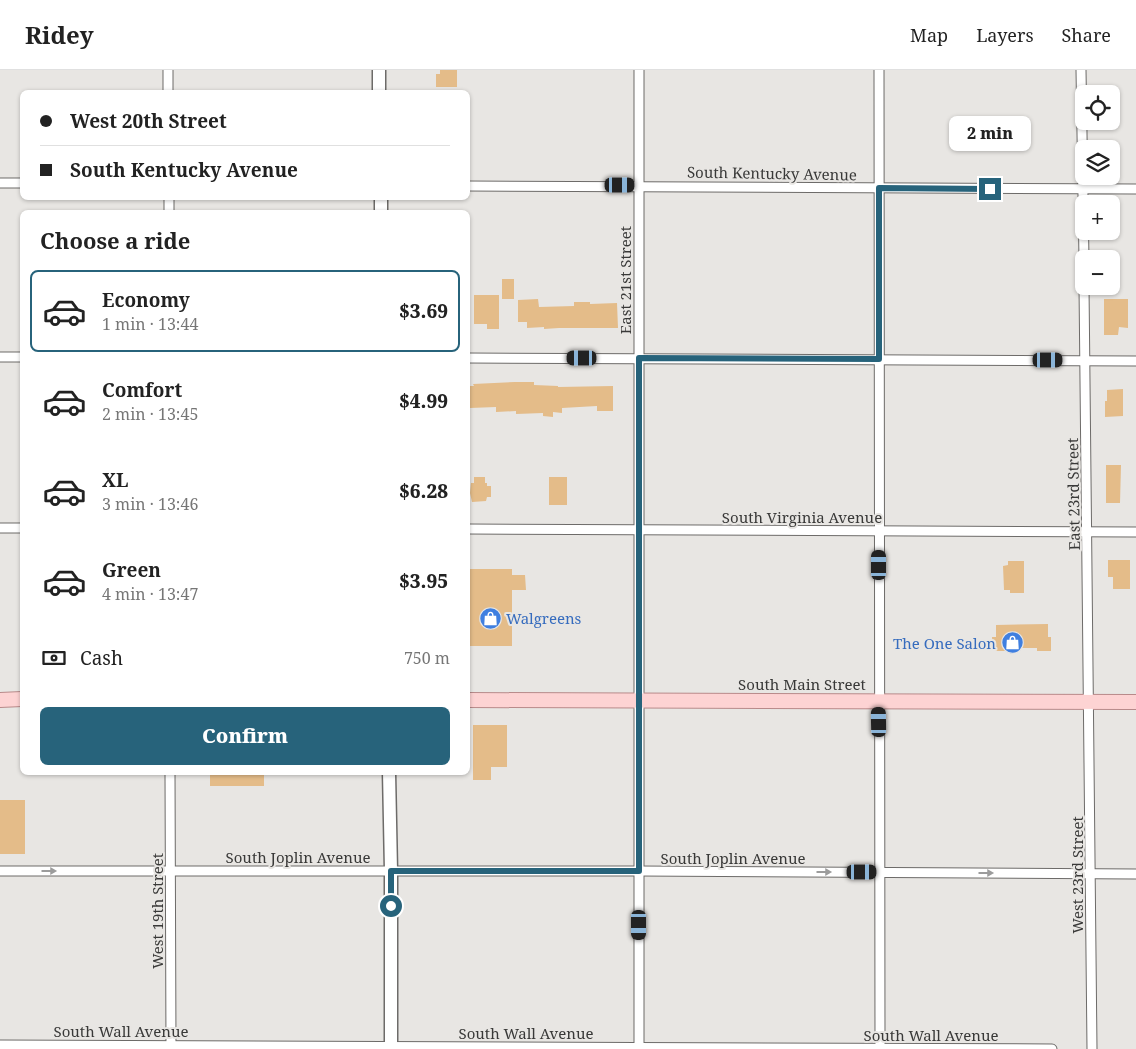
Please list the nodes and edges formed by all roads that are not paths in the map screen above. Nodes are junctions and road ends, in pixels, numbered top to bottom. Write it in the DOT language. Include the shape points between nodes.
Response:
graph roads {
  1 [pos="168,70"];
  2 [pos="379,70"];
  3 [pos="639,70"];
  4 [pos="879,70"];
  5 [pos="1081,70"];
  6 [pos="168,90"];
  7 [pos="379,90"];
  8 [pos="0,184"];
  9 [pos="20,184"];
  10 [pos="639,185"];
  11 [pos="470,186"];
  12 [pos="879,188"];
  13 [pos="1083,189"];
  14 [pos="1136,189"];
  15 [pos="1084,250"];
  16 [pos="1084,295"];
  17 [pos="0,357"];
  18 [pos="20,357"];
  19 [pos="470,358"];
  20 [pos="639,358"];
  21 [pos="879,359"];
  22 [pos="1085,361"];
  23 [pos="1136,361"];
  24 [pos="0,528"];
  25 [pos="20,528"];
  26 [pos="470,529"];
  27 [pos="638,530"];
  28 [pos="879,531"];
  29 [pos="1087,532"];
  30 [pos="1136,532"];
  31 [pos="20,699"];
  32 [pos="0,700"];
  33 [pos="470,700"];
  34 [pos="638,700"];
  35 [pos="879,701"];
  36 [pos="1089,702"];
  37 [pos="1136,702"];
  38 [pos="170,775"];
  39 [pos="389,775"];
  40 [pos="0,871"];
  41 [pos="170,871"];
  42 [pos="391,871"];
  43 [pos="639,871"];
  44 [pos="881,872"];
  45 [pos="1090,874"];
  46 [pos="1136,874"];
  47 [pos="0,1045"];
  48 [pos="171,1047"];
  49 [pos="391,1048"];
  50 [pos="639,1048"];
  51 [pos="880,1049"];
  52 [pos="1052,1049"];
  53 [pos="1092,1049"];
  1 -- 6 [label="street"];
  2 -- 7 [label="main road"];
  3 -- 10 [label="street, East 21st Street"];
  4 -- 12 [label="street"];
  5 -- 13 [label="street"];
  8 -- 9 [label="street"];
  10 -- 11 [label="street, South Kentucky Avenue"];
  10 -- 12 [label="street, South Kentucky Avenue"];
  10 -- 20 [label="street, East 21st Street"];
  12 -- 13 [label="street, South Kentucky Avenue"];
  12 -- 21 [label="street"];
  13 -- 14 [label="street, South Kentucky Avenue"];
  13 -- 15 [label="street"];
  16 -- 22 [label="street, East 23rd Street"];
  17 -- 18 [label="street"];
  19 -- 20 [label="street"];
  20 -- 21 [label="street"];
  20 -- 27 [label="street, East 21st Street"];
  21 -- 22 [label="street"];
  21 -- 28 [label="street"];
  22 -- 23 [label="street"];
  22 -- 29 [label="street, East 23rd Street"];
  24 -- 25 [label="street"];
  26 -- 27 [label="street, South Virginia Avenue"];
  27 -- 28 [label="street, South Virginia Avenue"];
  27 -- 34 [label="street, East 21st Street"];
  28 -- 29 [label="street, South Virginia Avenue"];
  28 -- 35 [label="street"];
  29 -- 30 [label="street, South Virginia Avenue"];
  29 -- 36 [label="street, East 23rd Street"];
  31 -- 32 [label="main road"];
  33 -- 34 [label="main road, South Main Street"];
  34 -- 35 [label="main road, South Main Street"];
  34 -- 43 [label="street, East 21st Street"];
  35 -- 36 [label="main road, South Main Street"];
  35 -- 44 [label="street"];
  36 -- 37 [label="main road, South Main Street"];
  36 -- 45 [label="street, West 23rd Street"];
  38 -- 41 [label="street, West 19th Street"];
  39 -- 42 [label="main road"];
  40 -- 41 [label="street, South Joplin Avenue, one-way"];
  41 -- 42 [label="street, South Joplin Avenue"];
  41 -- 48 [label="street, West 19th Street"];
  42 -- 43 [label="street, South Joplin Avenue"];
  42 -- 49 [label="main road"];
  43 -- 44 [label="street, South Joplin Avenue, one-way"];
  43 -- 50 [label="street, East 21st Street"];
  44 -- 45 [label="street, South Joplin Avenue, one-way"];
  44 -- 51 [label="street"];
  45 -- 46 [label="street, South Joplin Avenue"];
  45 -- 53 [label="street, West 23rd Street"];
  47 -- 48 [label="street, South Wall Avenue"];
  48 -- 49 [label="street, South Wall Avenue"];
  49 -- 50 [label="street, South Wall Avenue"];
  50 -- 51 [label="street, South Wall Avenue"];
  51 -- 52 [label="street, South Wall Avenue"];
}
